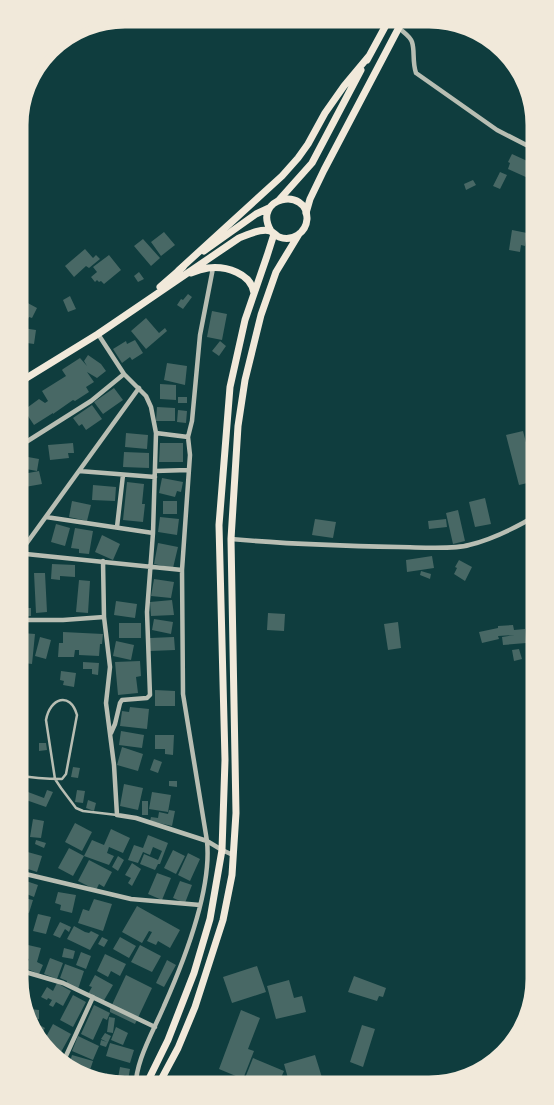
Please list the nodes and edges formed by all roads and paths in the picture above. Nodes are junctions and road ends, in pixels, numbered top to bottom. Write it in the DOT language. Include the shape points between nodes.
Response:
graph roads {
  1 [pos="385,25"];
  2 [pos="399,27"];
  3 [pos="369,56"];
  4 [pos="530,147"];
  5 [pos="279,200"];
  6 [pos="270,207"];
  7 [pos="306,213"];
  8 [pos="272,232"];
  9 [pos="299,234"];
  10 [pos="213,268"];
  11 [pos="181,272"];
  12 [pos="254,294"];
  13 [pos="98,334"];
  14 [pos="124,374"];
  15 [pos="25,379"];
  16 [pos="139,388"];
  17 [pos="156,433"];
  18 [pos="188,436"];
  19 [pos="25,443"];
  20 [pos="188,470"];
  21 [pos="79,471"];
  22 [pos="155,474"];
  23 [pos="122,475"];
  24 [pos="46,517"];
  25 [pos="530,519"];
  26 [pos="117,527"];
  27 [pos="153,533"];
  28 [pos="231,540"];
  29 [pos="25,545"];
  30 [pos="25,556"];
  31 [pos="103,561"];
  32 [pos="150,566"];
  33 [pos="182,570"];
  34 [pos="104,617"];
  35 [pos="25,620"];
  36 [pos="111,734"];
  37 [pos="25,776"];
  38 [pos="55,779"];
  39 [pos="117,815"];
  40 [pos="207,841"];
  41 [pos="222,850"];
  42 [pos="234,855"];
  43 [pos="25,873"];
  44 [pos="200,905"];
  45 [pos="25,972"];
  46 [pos="93,997"];
  47 [pos="155,1027"];
  48 [pos="64,1059"];
  49 [pos="136,1080"];
  50 [pos="149,1080"];
  51 [pos="161,1080"];
  1 -- 3 [label="main road"];
  2 -- 4 [label="street" via="412,42 416,73 497,130"];
  2 -- 7 [label="main road"];
  3 -- 5 [label="main road" via="312,163"];
  3 -- 11 [label="main road" via="325,113 298,158"];
  5 -- 6 [label="main road"];
  5 -- 7 [label="main road" via="295,201"];
  6 -- 8 [label="main road" via="267,219"];
  6 -- 11 [label="main road"];
  7 -- 9 [label="main road" via="306,225"];
  8 -- 9 [label="main road" via="284,238"];
  8 -- 11 [label="main road" via="239,238"];
  8 -- 12 [label="main road"];
  9 -- 28 [label="main road" via="276,272 245,380"];
  10 -- 11 [label="main road"];
  10 -- 12 [label="main road" via="245,277"];
  10 -- 18 [label="street"];
  11 -- 13 [label="main road"];
  12 -- 41 [label="main road" via="230,387 219,525 225,760"];
  13 -- 14 [label="street"];
  13 -- 15 [label="main road"];
  14 -- 16 [label="street"];
  14 -- 19 [label="street"];
  16 -- 17 [label="street" via="151,407"];
  16 -- 21 [label="street"];
  17 -- 18 [label="street"];
  17 -- 22 [label="street"];
  18 -- 20 [label="street"];
  20 -- 22 [label="street"];
  20 -- 33 [label="street"];
  21 -- 23 [label="street"];
  21 -- 24 [label="street"];
  22 -- 23 [label="street"];
  22 -- 27 [label="street"];
  23 -- 26 [label="street"];
  24 -- 26 [label="street"];
  24 -- 29 [label="street"];
  25 -- 28 [label="street" via="467,546"];
  26 -- 27 [label="street"];
  27 -- 32 [label="street"];
  28 -- 42 [label="main road"];
  30 -- 31 [label="street"];
  31 -- 32 [label="street"];
  31 -- 34 [label="street"];
  32 -- 33 [label="street"];
  32 -- 36 [label="street" via="146,612 150,695 120,703"];
  33 -- 40 [label="street" via="183,694"];
  34 -- 35 [label="street"];
  34 -- 36 [label="street"];
  36 -- 39 [label="street"];
  37 -- 38 [label="lane"];
  38 -- 38 [label="lane" via="46,720 52,705 61,700 75,706 77,715 66,774"];
  38 -- 39 [label="lane" via="76,808"];
  39 -- 40 [label="street"];
  40 -- 41 [label="street"];
  40 -- 44 [label="street"];
  41 -- 42 [label="street"];
  41 -- 50 [label="main road" via="210,919 194,973"];
  42 -- 51 [label="main road" via="223,920 206,977"];
  43 -- 44 [label="street" via="131,899"];
  44 -- 47 [label="street"];
  45 -- 46 [label="street"];
  46 -- 47 [label="street"];
  46 -- 48 [label="street"];
  47 -- 49 [label="street"];
}
